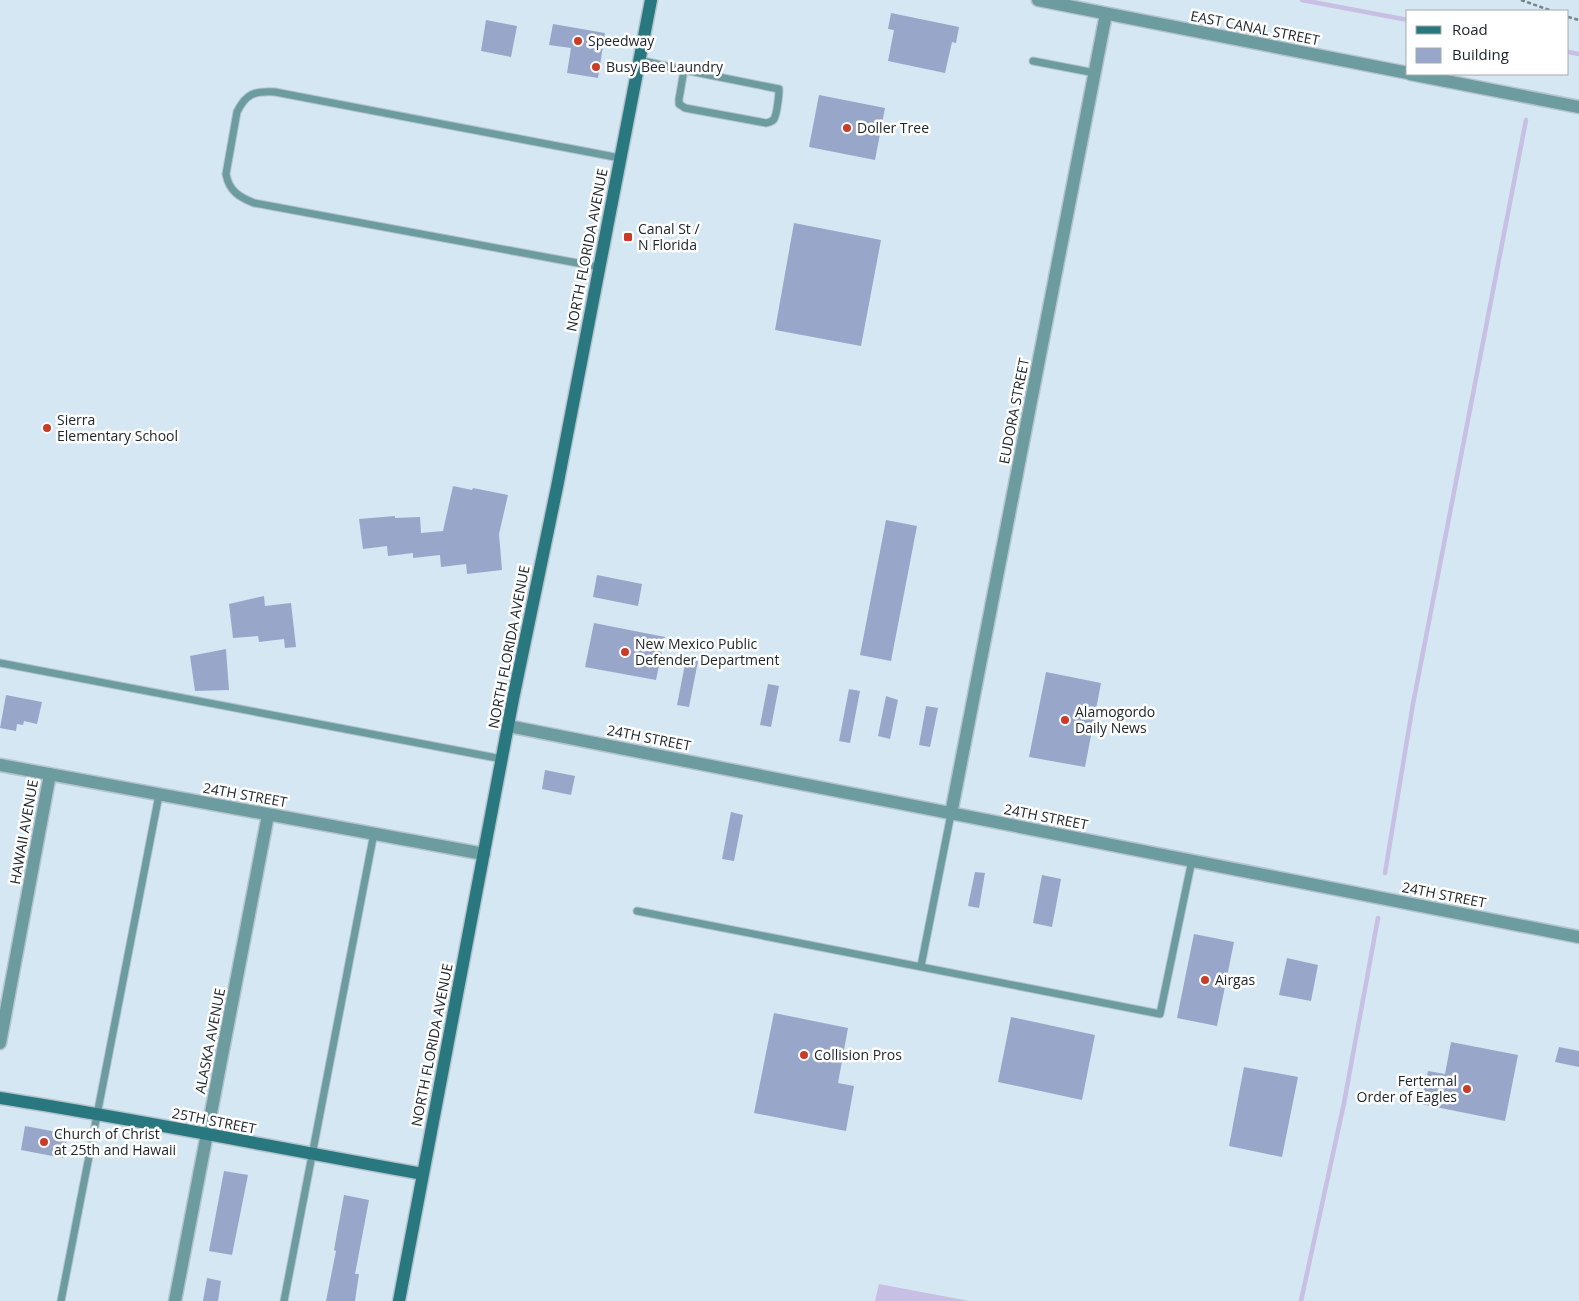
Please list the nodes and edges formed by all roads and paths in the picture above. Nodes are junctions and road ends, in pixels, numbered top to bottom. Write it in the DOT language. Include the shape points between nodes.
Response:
graph roads {
  1 [pos="651,0"];
  2 [pos="1038,0"];
  3 [pos="1521,0"];
  4 [pos="1549,10"];
  5 [pos="1106,14"];
  6 [pos="639,60"];
  7 [pos="1033,61"];
  8 [pos="684,70"];
  9 [pos="1095,73"];
  10 [pos="1406,73"];
  11 [pos="1414,75"];
  12 [pos="1579,107"];
  13 [pos="620,158"];
  14 [pos="599,267"];
  15 [pos="0,663"];
  16 [pos="508,726"];
  17 [pos="502,759"];
  18 [pos="0,765"];
  19 [pos="50,774"];
  20 [pos="159,795"];
  21 [pos="951,814"];
  22 [pos="268,815"];
  23 [pos="374,833"];
  24 [pos="484,854"];
  25 [pos="1192,860"];
  26 [pos="637,911"];
  27 [pos="1579,937"];
  28 [pos="921,966"];
  29 [pos="0,1043"];
  30 [pos="0,1098"];
  31 [pos="97,1113"];
  32 [pos="207,1135"];
  33 [pos="313,1154"];
  34 [pos="422,1174"];
  35 [pos="61,1301"];
  36 [pos="175,1301"];
  37 [pos="284,1301"];
  38 [pos="399,1301"];
  1 -- 6 [label="main road, NORTH FLORIDA AVENUE"];
  2 -- 5 [label="street, EAST CANAL STREET"];
  3 -- 4 [label="path"];
  5 -- 9 [label="street, EUDORA STREET"];
  5 -- 10 [label="street, EAST CANAL STREET"];
  6 -- 8 [label="lane"];
  6 -- 13 [label="main road, NORTH FLORIDA AVENUE"];
  7 -- 9 [label="lane"];
  8 -- 8 [label="lane" via="678,99 685,108 772,122 779,88"];
  9 -- 21 [label="street, EUDORA STREET"];
  11 -- 12 [label="street, EAST CANAL STREET"];
  13 -- 14 [label="main road, NORTH FLORIDA AVENUE"];
  13 -- 14 [label="lane" via="275,92 260,91 249,95 237,112 226,174 232,191 242,198 254,203"];
  14 -- 16 [label="main road, NORTH FLORIDA AVENUE"];
  15 -- 17 [label="lane"];
  16 -- 17 [label="main road, NORTH FLORIDA AVENUE"];
  16 -- 21 [label="street, 24TH STREET"];
  17 -- 24 [label="main road, NORTH FLORIDA AVENUE"];
  18 -- 19 [label="street, 24TH STREET"];
  19 -- 20 [label="street, 24TH STREET"];
  19 -- 29 [label="street, HAWAII AVENUE"];
  20 -- 22 [label="street, 24TH STREET"];
  20 -- 31 [label="lane"];
  21 -- 25 [label="street, 24TH STREET"];
  21 -- 28 [label="lane"];
  22 -- 23 [label="street, 24TH STREET"];
  22 -- 32 [label="street, ALASKA AVENUE"];
  23 -- 24 [label="street, 24TH STREET"];
  23 -- 33 [label="lane"];
  24 -- 34 [label="main road, NORTH FLORIDA AVENUE"];
  25 -- 27 [label="street, 24TH STREET"];
  25 -- 28 [label="lane" via="1160,1014"];
  26 -- 28 [label="lane"];
  30 -- 31 [label="main road, 25TH STREET"];
  31 -- 32 [label="main road, 25TH STREET"];
  31 -- 35 [label="lane"];
  32 -- 33 [label="main road, 25TH STREET"];
  32 -- 36 [label="street, ALASKA AVENUE"];
  33 -- 34 [label="main road, 25TH STREET"];
  33 -- 37 [label="lane"];
  34 -- 38 [label="main road, NORTH FLORIDA AVENUE"];
}
